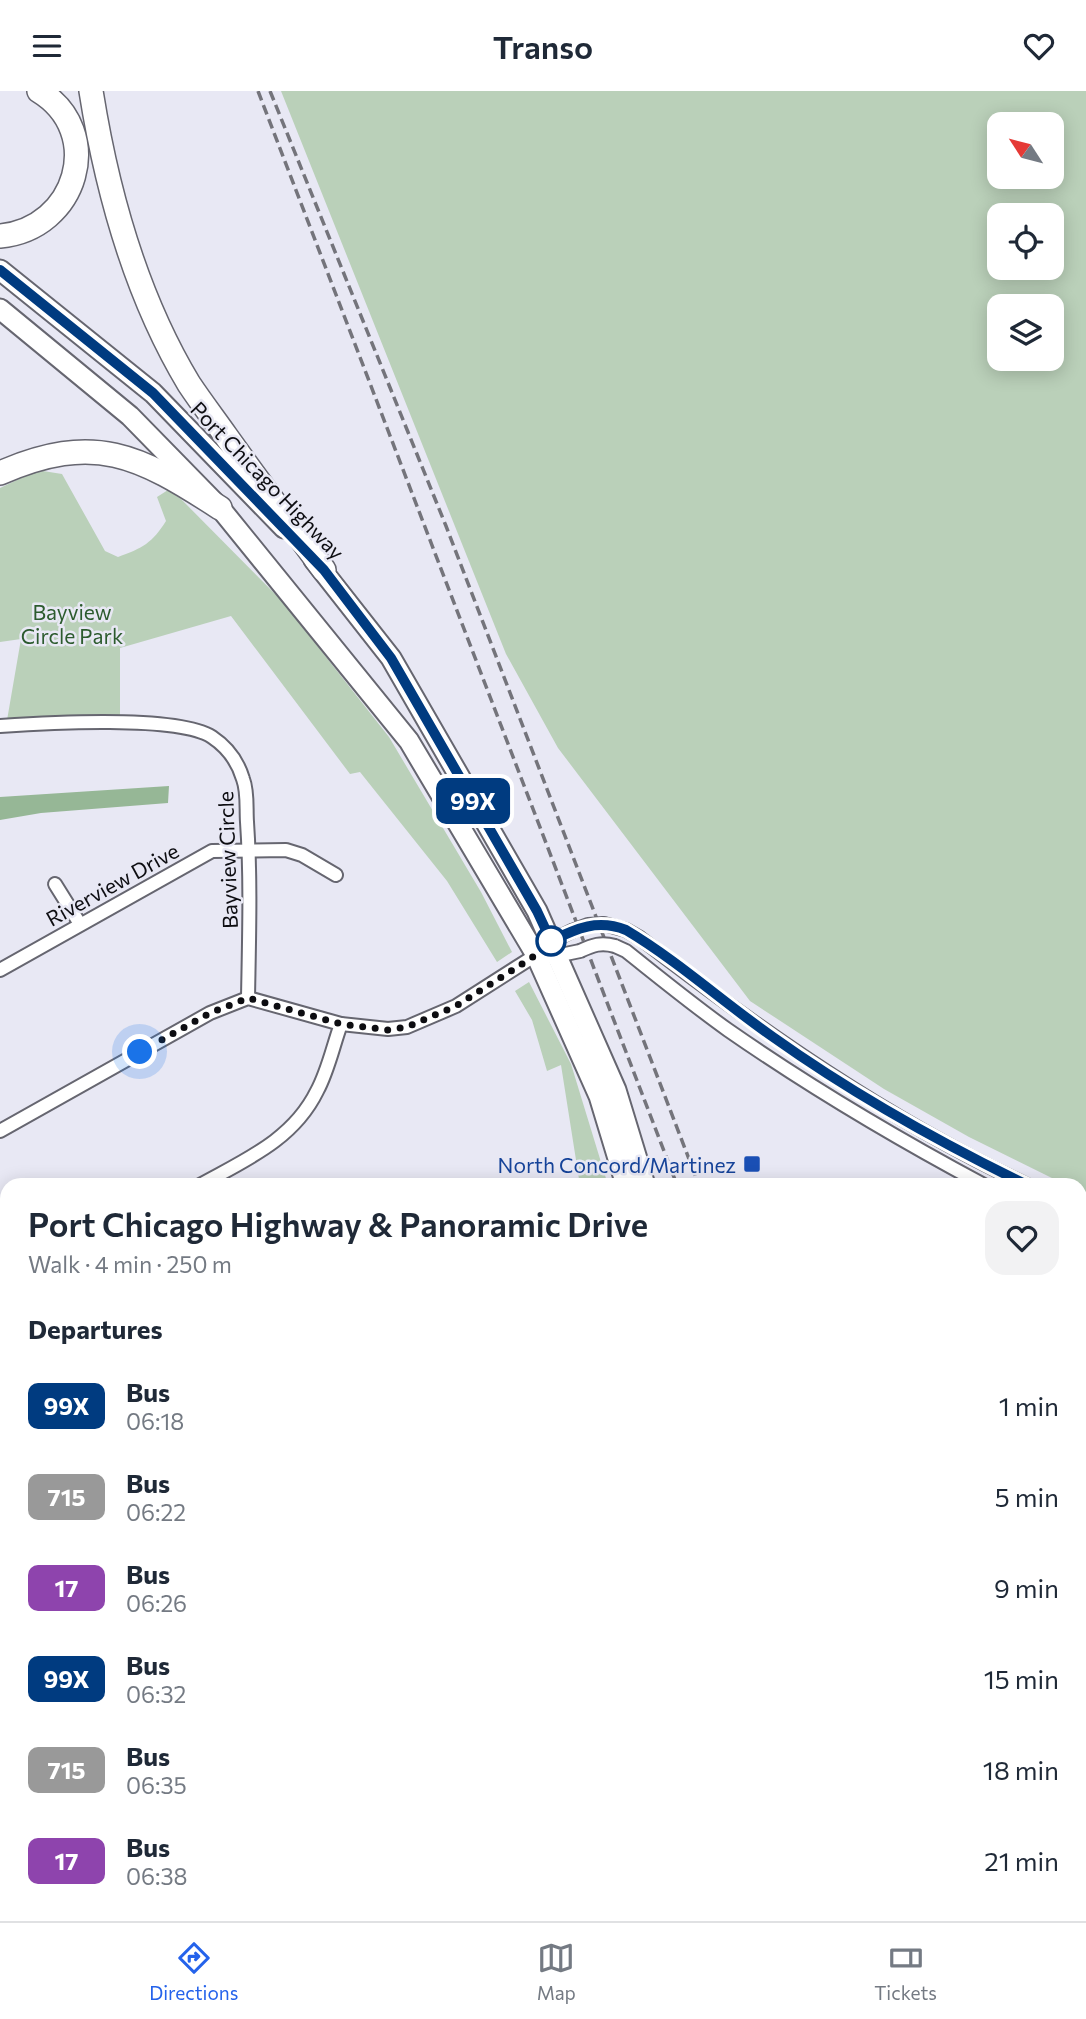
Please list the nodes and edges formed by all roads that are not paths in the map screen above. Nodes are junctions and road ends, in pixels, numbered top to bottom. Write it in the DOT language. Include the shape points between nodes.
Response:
graph roads {
  1 [pos="39,91"];
  2 [pos="91,91"];
  3 [pos="0,236"];
  4 [pos="0,270"];
  5 [pos="0,309"];
  6 [pos="0,473"];
  7 [pos="220,508"];
  8 [pos="324,570"];
  9 [pos="0,726"];
  10 [pos="249,851"];
  11 [pos="337,875"];
  12 [pos="55,884"];
  13 [pos="80,925"];
  14 [pos="548,951"];
  15 [pos="0,970"];
  16 [pos="248,998"];
  17 [pos="341,1024"];
  18 [pos="0,1131"];
  19 [pos="212,1178"];
  20 [pos="624,1178"];
  21 [pos="643,1178"];
  22 [pos="971,1178"];
  23 [pos="1013,1178"];
  1 -- 3 [label="highway" via="67,119 74,139 75,176 54,213 17,235"];
  2 -- 8 [label="highway" via="119,218 168,343 194,390"];
  4 -- 8 [label="main road, Port Chicago Highway" via="153,393"];
  5 -- 7 [label="main road, Port Chicago Highway" via="130,416"];
  6 -- 7 [label="highway" via="52,455 98,452 140,461"];
  7 -- 14 [label="main road, Port Chicago Highway" via="409,741"];
  8 -- 14 [label="main road, Port Chicago Highway" via="391,658 537,911"];
  9 -- 10 [label="street, Bayview Circle" via="120,723 175,726 210,735 233,757 244,781"];
  10 -- 11 [label="street, Riverview Drive" via="286,850"];
  10 -- 13 [label="street, Riverview Drive" via="212,851"];
  10 -- 16 [label="street, Bayview Circle"];
  12 -- 13 [label="street"];
  13 -- 15 [label="street, Riverview Drive"];
  14 -- 17 [label="street" via="424,1022 388,1030"];
  14 -- 20 [label="main road, Port Chicago Highway"];
  14 -- 21 [label="main road, Port Chicago Highway" via="616,1090"];
  14 -- 22 [label="street, bridge" via="580,951 604,943 626,951 809,1084"];
  14 -- 23 [label="street, bridge" via="572,931 588,925 626,930 819,1069"];
  16 -- 17 [label="street"];
  16 -- 18 [label="street" via="210,1013"];
  17 -- 19 [label="street" via="305,1113 276,1142"];
}
